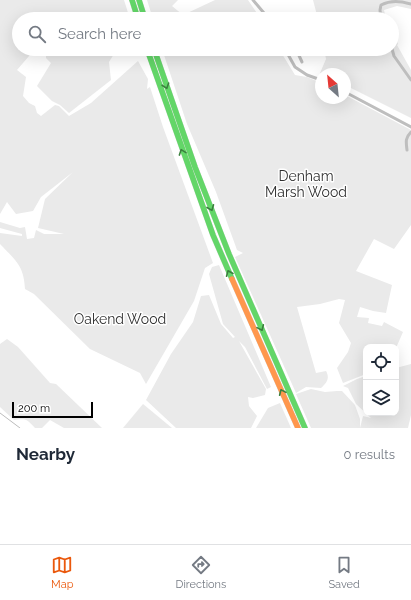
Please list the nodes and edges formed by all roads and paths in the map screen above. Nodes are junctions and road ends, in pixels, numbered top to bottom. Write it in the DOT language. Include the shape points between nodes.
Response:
graph roads {
  1 [pos="132,0"];
  2 [pos="139,0"];
  3 [pos="253,0"];
  4 [pos="411,4"];
  5 [pos="136,12"];
  6 [pos="143,12"];
  7 [pos="263,12"];
  8 [pos="380,12"];
  9 [pos="149,56"];
  10 [pos="156,56"];
  11 [pos="289,56"];
  12 [pos="299,56"];
  13 [pos="394,56"];
  14 [pos="302,62"];
  15 [pos="315,78"];
  16 [pos="411,80"];
  17 [pos="351,95"];
  18 [pos="411,127"];
  19 [pos="411,132"];
  20 [pos="407,150"];
  21 [pos="298,428"];
  22 [pos="305,428"];
  1 -- 5 [label="highway"];
  2 -- 6 [label="highway"];
  3 -- 7 [label="street"];
  4 -- 8 [label="street" via="393,1 381,5"];
  21 -- 9 [label="highway, one-way" via="213,235"];
  10 -- 22 [label="highway, one-way" via="226,248"];
  11 -- 15 [label="street" via="295,67"];
  12 -- 14 [label="street"];
  13 -- 16 [label="street"];
  17 -- 18 [label="street"];
  19 -- 20 [label="street" via="407,137"];
}
